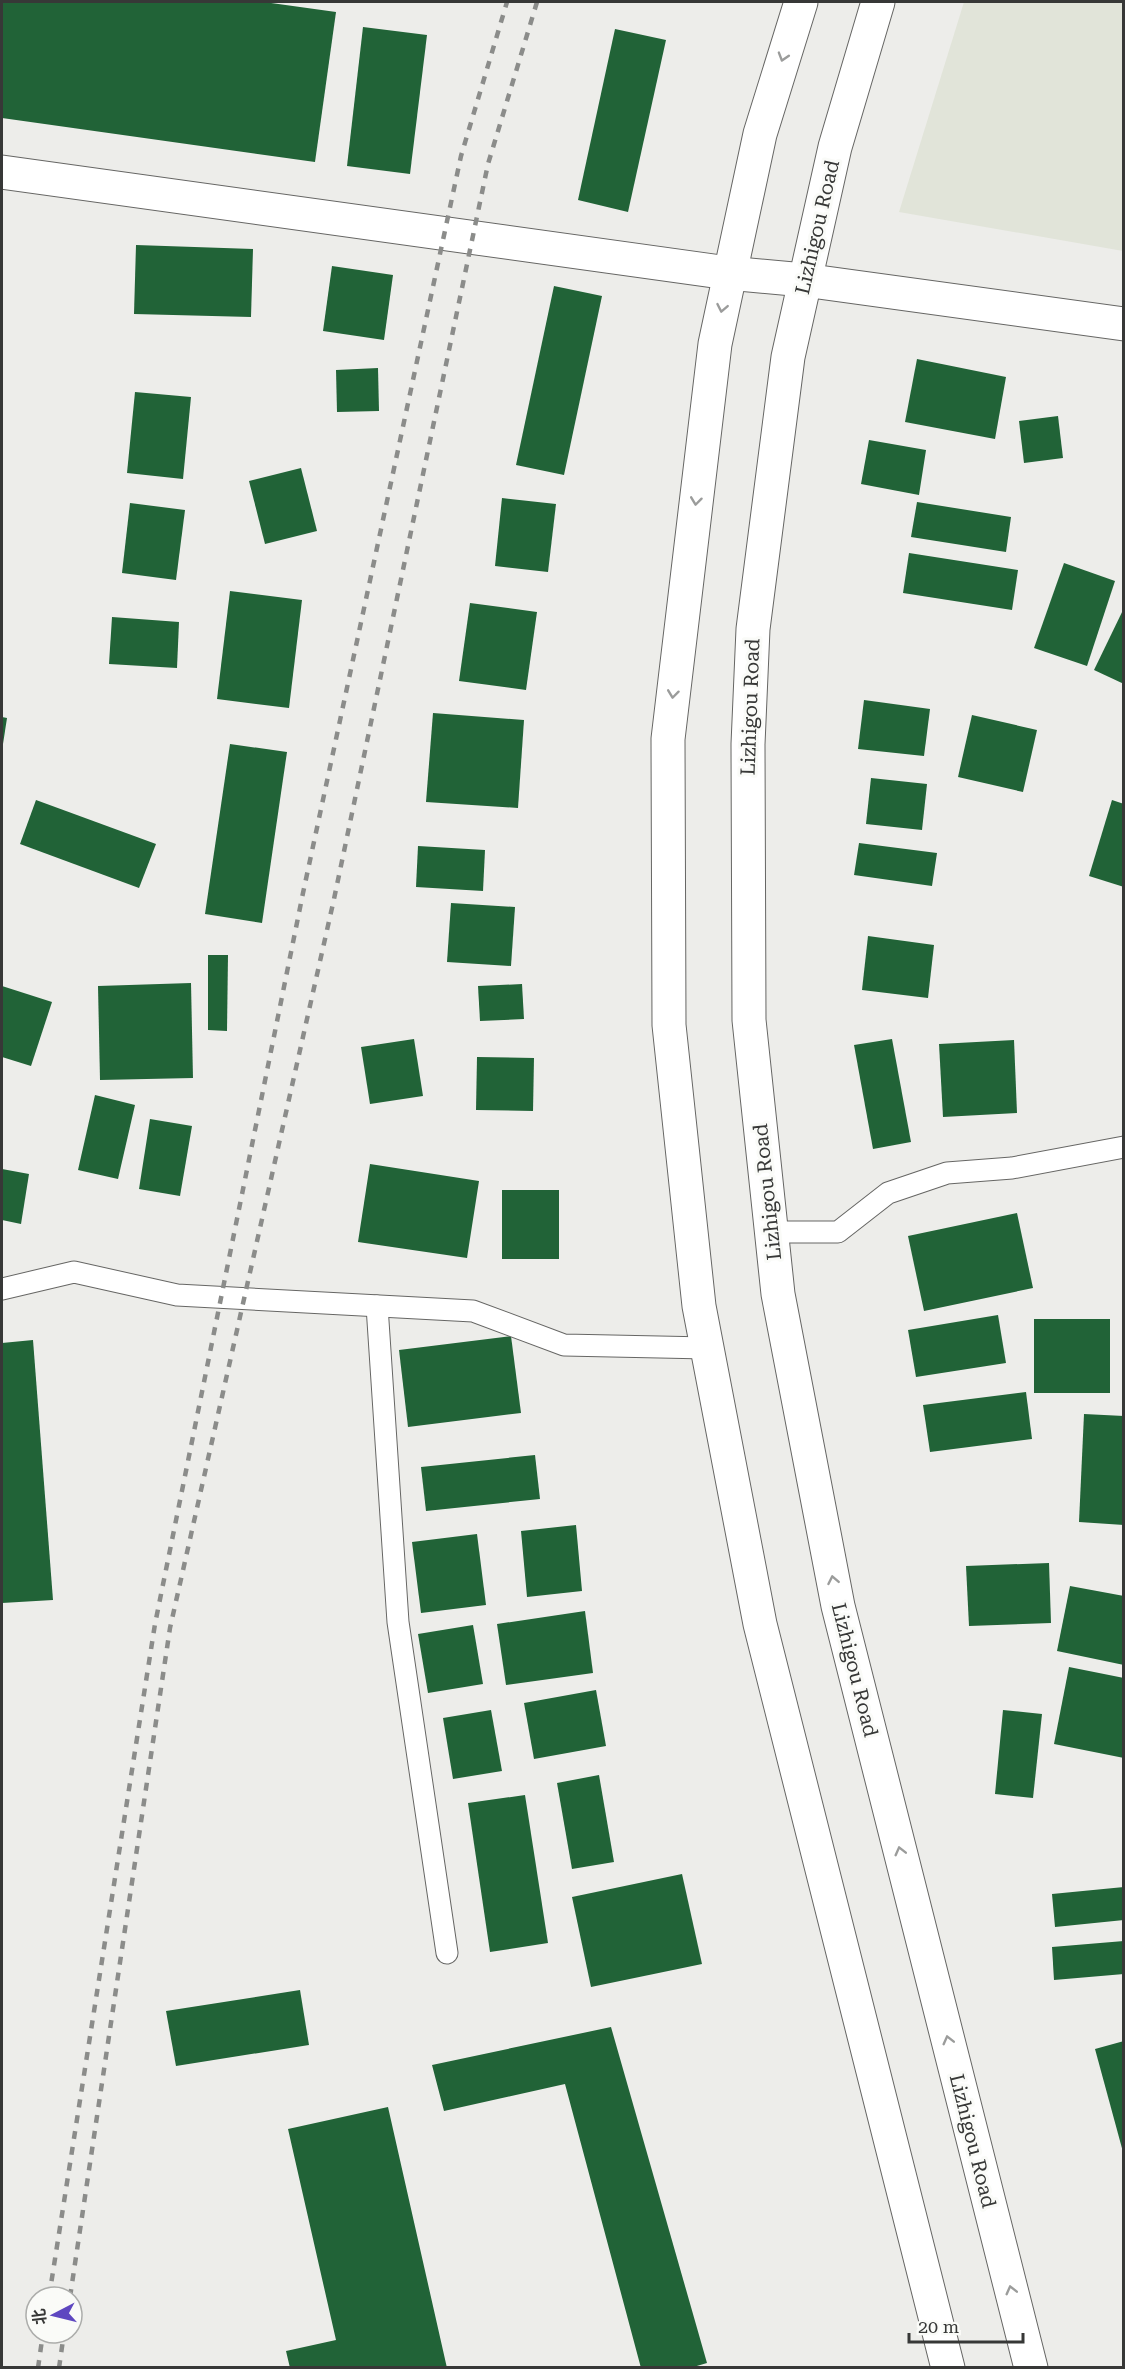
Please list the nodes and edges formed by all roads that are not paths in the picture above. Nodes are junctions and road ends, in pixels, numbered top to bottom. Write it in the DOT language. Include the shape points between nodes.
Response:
graph roads {
  1 [pos="801,2"];
  2 [pos="878,2"];
  3 [pos="2,172"];
  4 [pos="728,273"];
  5 [pos="804,280"];
  6 [pos="1124,324"];
  7 [pos="1124,1147"];
  8 [pos="771,1232"];
  9 [pos="2,1289"];
  10 [pos="378,1306"];
  11 [pos="707,1348"];
  12 [pos="447,1953"];
  13 [pos="948,2367"];
  14 [pos="1030,2367"];
  1 -- 4 [label="main road, one-way" via="760,134"];
  2 -- 5 [label="main road, Lizhigou Road" via="835,147"];
  3 -- 4 [label="main road"];
  4 -- 5 [label="main road"];
  4 -- 11 [label="main road, one-way" via="715,344 668,739 669,1024 699,1306"];
  5 -- 6 [label="main road"];
  5 -- 8 [label="main road, Lizhigou Road" via="788,357 753,629 748,744 749,1020"];
  7 -- 8 [label="lane" via="1012,1168 947,1173 888,1193 838,1232"];
  14 -- 8 [label="main road, Lizhigou Road, one-way" via="838,1606 778,1294"];
  9 -- 10 [label="lane" via="74,1272 177,1295"];
  10 -- 11 [label="lane" via="473,1311 564,1345"];
  10 -- 12 [label="lane" via="398,1622"];
  11 -- 13 [label="main road" via="760,1624"];
}
